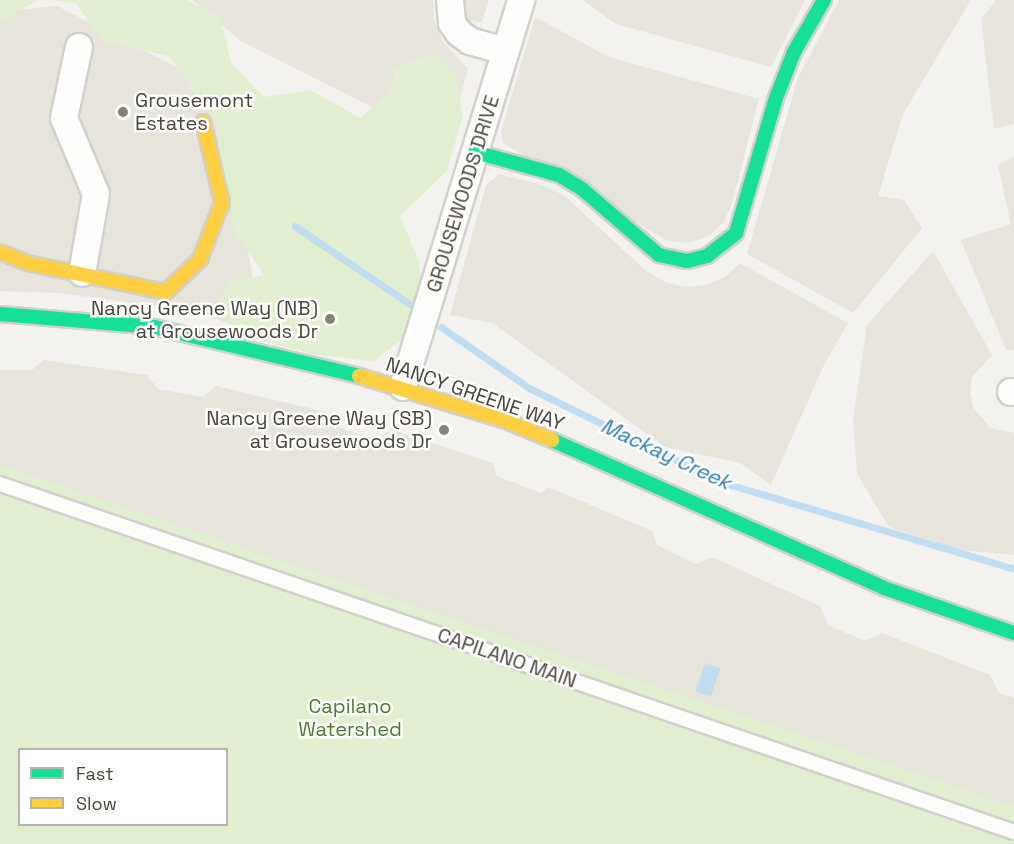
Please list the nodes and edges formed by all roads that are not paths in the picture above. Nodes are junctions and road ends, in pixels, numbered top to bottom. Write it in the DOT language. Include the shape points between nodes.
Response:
graph roads {
  1 [pos="450,0"];
  2 [pos="520,0"];
  3 [pos="824,0"];
  4 [pos="79,47"];
  5 [pos="505,51"];
  6 [pos="203,122"];
  7 [pos="475,152"];
  8 [pos="0,252"];
  9 [pos="82,273"];
  10 [pos="166,292"];
  11 [pos="0,314"];
  12 [pos="154,327"];
  13 [pos="403,387"];
  14 [pos="0,484"];
  15 [pos="1014,633"];
  16 [pos="1014,832"];
  1 -- 5 [label="street" via="452,23 459,33 470,41"];
  2 -- 5 [label="street, GROUSEWOODS DRIVE"];
  3 -- 7 [label="street" via="795,52 776,98 746,209 736,232 707,256 687,261 659,255 560,175"];
  4 -- 9 [label="street" via="64,118 96,194"];
  5 -- 7 [label="street, GROUSEWOODS DRIVE"];
  6 -- 10 [label="street" via="222,203 200,260"];
  7 -- 13 [label="street, GROUSEWOODS DRIVE"];
  8 -- 9 [label="street" via="27,263"];
  9 -- 10 [label="street"];
  10 -- 12 [label="street"];
  11 -- 12 [label="street, NANCY GREENE WAY"];
  12 -- 13 [label="street, NANCY GREENE WAY"];
  13 -- 15 [label="street, NANCY GREENE WAY" via="506,422 659,485 884,588"];
  14 -- 16 [label="lane, CAPILANO MAIN"];
}
